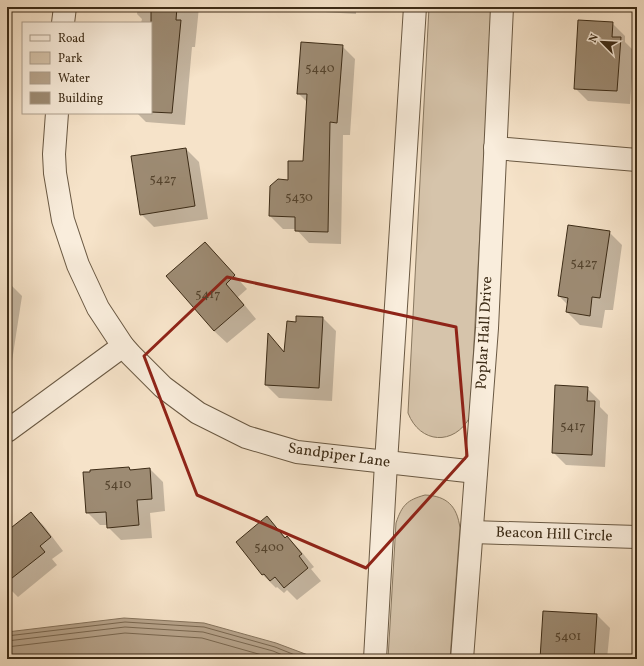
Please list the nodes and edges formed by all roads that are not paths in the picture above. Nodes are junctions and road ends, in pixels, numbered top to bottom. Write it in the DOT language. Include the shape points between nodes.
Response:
graph roads {
  1 [pos="65,7"];
  2 [pos="415,7"];
  3 [pos="502,7"];
  4 [pos="63,22"];
  5 [pos="57,114"];
  6 [pos="495,148"];
  7 [pos="637,160"];
  8 [pos="123,346"];
  9 [pos="7,430"];
  10 [pos="386,462"];
  11 [pos="476,472"];
  12 [pos="472,532"];
  13 [pos="637,537"];
  14 [pos="375,659"];
  15 [pos="462,659"];
  1 -- 4 [label="street"];
  2 -- 10 [label="street"];
  3 -- 6 [label="street, Poplar Hall Drive"];
  5 -- 8 [label="street, Sandpiper Lane" via="54,154 63,220 78,265 98,308"];
  6 -- 7 [label="street"];
  6 -- 11 [label="street, Poplar Hall Drive" via="487,328"];
  8 -- 9 [label="street"];
  8 -- 10 [label="street, Sandpiper Lane" via="163,387 198,413 246,437 297,452"];
  10 -- 11 [label="street, Sandpiper Lane"];
  10 -- 14 [label="street"];
  11 -- 12 [label="street, Poplar Hall Drive"];
  12 -- 13 [label="street, Beacon Hill Circle"];
  12 -- 15 [label="street, Poplar Hall Drive"];
}
